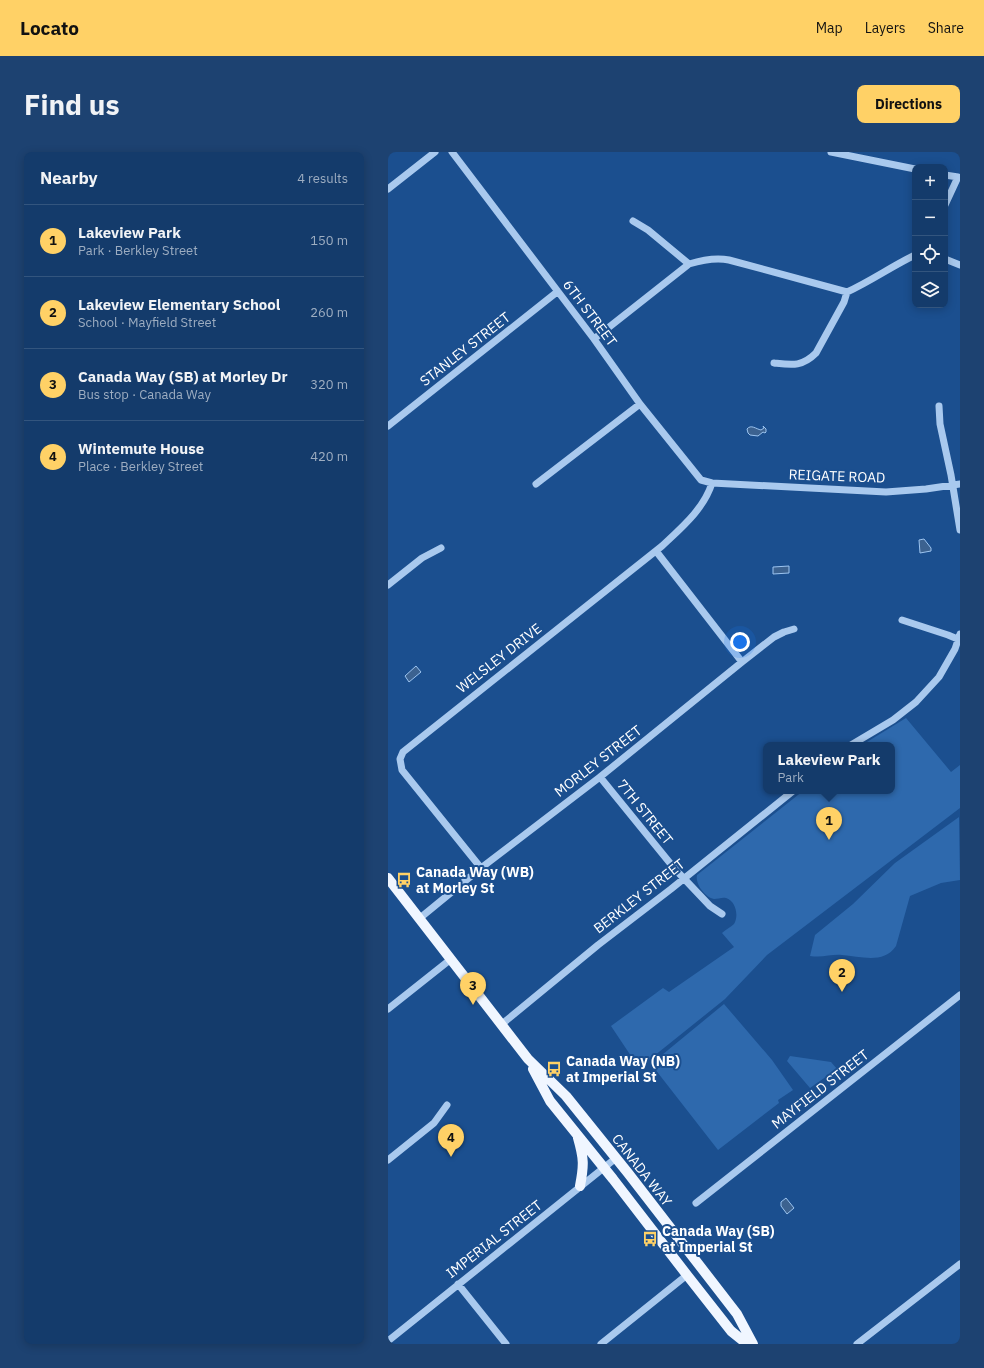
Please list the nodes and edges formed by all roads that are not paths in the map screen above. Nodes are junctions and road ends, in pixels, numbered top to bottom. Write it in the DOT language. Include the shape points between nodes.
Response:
graph roads {
  1 [pos="435,152"];
  2 [pos="452,152"];
  3 [pos="831,152"];
  4 [pos="912,168"];
  5 [pos="948,175"];
  6 [pos="388,189"];
  7 [pos="948,198"];
  8 [pos="633,221"];
  9 [pos="912,256"];
  10 [pos="948,260"];
  11 [pos="688,264"];
  12 [pos="960,265"];
  13 [pos="557,292"];
  14 [pos="847,292"];
  15 [pos="594,339"];
  16 [pos="774,363"];
  17 [pos="640,404"];
  18 [pos="939,406"];
  19 [pos="388,426"];
  20 [pos="536,484"];
  21 [pos="712,484"];
  22 [pos="956,485"];
  23 [pos="960,530"];
  24 [pos="440,548"];
  25 [pos="656,551"];
  26 [pos="388,585"];
  27 [pos="902,620"];
  28 [pos="794,629"];
  29 [pos="959,638"];
  30 [pos="742,662"];
  31 [pos="856,742"];
  32 [pos="600,777"];
  33 [pos="789,794"];
  34 [pos="481,868"];
  35 [pos="388,878"];
  36 [pos="684,879"];
  37 [pos="722,914"];
  38 [pos="420,918"];
  39 [pos="451,959"];
  40 [pos="960,995"];
  41 [pos="388,1009"];
  42 [pos="502,1024"];
  43 [pos="528,1059"];
  44 [pos="447,1105"];
  45 [pos="576,1133"];
  46 [pos="616,1158"];
  47 [pos="388,1160"];
  48 [pos="604,1168"];
  49 [pos="580,1186"];
  50 [pos="696,1203"];
  51 [pos="960,1264"];
  52 [pos="686,1275"];
  53 [pos="458,1284"];
  54 [pos="388,1341"];
  55 [pos="506,1344"];
  56 [pos="601,1344"];
  57 [pos="747,1344"];
  58 [pos="753,1344"];
  59 [pos="857,1344"];
  1 -- 6 [label="street"];
  2 -- 13 [label="street, 6TH STREET"];
  3 -- 4 [label="street"];
  5 -- 7 [label="street" via="958,176"];
  8 -- 11 [label="street" via="648,230"];
  9 -- 14 [label="street"];
  10 -- 12 [label="street"];
  11 -- 14 [label="street" via="710,259 729,260"];
  11 -- 15 [label="street"];
  13 -- 15 [label="street, 6TH STREET"];
  13 -- 19 [label="street, STANLEY STREET"];
  14 -- 16 [label="street" via="816,353 807,362 791,365"];
  15 -- 17 [label="street, 6TH STREET"];
  17 -- 20 [label="street"];
  17 -- 21 [label="street, 6TH STREET" via="701,480"];
  18 -- 22 [label="street" via="940,424"];
  21 -- 22 [label="street, REIGATE ROAD" via="886,492"];
  21 -- 25 [label="street, WELSLEY DRIVE" via="708,495 689,520"];
  22 -- 23 [label="street"];
  24 -- 26 [label="street" via="422,558"];
  25 -- 30 [label="street"];
  25 -- 34 [label="street, WELSLEY DRIVE" via="402,752 402,770"];
  27 -- 29 [label="street"];
  28 -- 30 [label="street, MORLEY STREET" via="774,637"];
  29 -- 31 [label="street" via="939,677 916,702 893,720"];
  30 -- 32 [label="street, MORLEY STREET"];
  32 -- 34 [label="street, MORLEY STREET"];
  32 -- 36 [label="street, 7TH STREET"];
  33 -- 36 [label="street, BERKLEY STREET"];
  34 -- 38 [label="street, MORLEY STREET"];
  35 -- 38 [label="main road, CANADA WAY"];
  36 -- 37 [label="street, 7TH STREET" via="710,906"];
  36 -- 42 [label="street, BERKLEY STREET"];
  38 -- 39 [label="main road, CANADA WAY"];
  39 -- 41 [label="street"];
  39 -- 42 [label="main road, CANADA WAY"];
  40 -- 50 [label="street, MAYFIELD STREET"];
  42 -- 43 [label="main road, CANADA WAY"];
  43 -- 45 [label="main road, CANADA WAY" via="550,1101"];
  43 -- 46 [label="main road, CANADA WAY" via="566,1096"];
  44 -- 47 [label="street" via="434,1123"];
  45 -- 48 [label="main road, CANADA WAY"];
  45 -- 49 [label="main road" via="584,1165"];
  46 -- 48 [label="street, IMPERIAL STREET"];
  46 -- 58 [label="main road, CANADA WAY" via="737,1314"];
  48 -- 49 [label="street, IMPERIAL STREET"];
  48 -- 52 [label="main road, CANADA WAY"];
  49 -- 53 [label="street, IMPERIAL STREET"];
  51 -- 59 [label="street"];
  52 -- 56 [label="street"];
  52 -- 57 [label="main road, CANADA WAY" via="731,1331"];
  53 -- 54 [label="street, IMPERIAL STREET"];
  53 -- 55 [label="street"];
}
